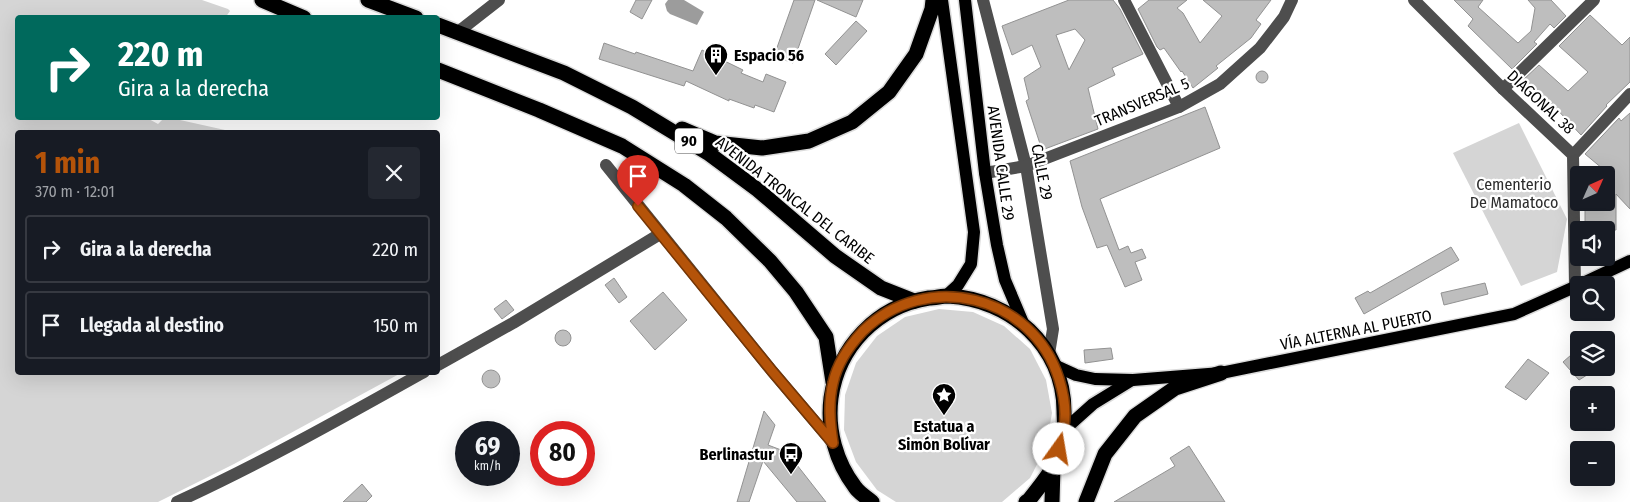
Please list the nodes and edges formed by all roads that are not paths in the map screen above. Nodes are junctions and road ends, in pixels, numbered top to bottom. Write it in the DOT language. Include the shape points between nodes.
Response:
graph roads {
  1 [pos="262,0"];
  2 [pos="368,0"];
  3 [pos="499,0"];
  4 [pos="933,0"];
  5 [pos="942,0"];
  6 [pos="965,0"];
  7 [pos="983,0"];
  8 [pos="1124,0"];
  9 [pos="1292,0"];
  10 [pos="1414,0"];
  11 [pos="1594,0"];
  12 [pos="297,15"];
  13 [pos="408,15"];
  14 [pos="440,26"];
  15 [pos="458,32"];
  16 [pos="440,71"];
  17 [pos="1503,89"];
  18 [pos="1630,94"];
  19 [pos="632,107"];
  20 [pos="1179,107"];
  21 [pos="1573,155"];
  22 [pos="606,165"];
  23 [pos="1026,166"];
  24 [pos="985,174"];
  25 [pos="660,234"];
  26 [pos="1630,261"];
  27 [pos="1578,276"];
  28 [pos="1599,276"];
  29 [pos="1570,290"];
  30 [pos="946,296"];
  31 [pos="914,301"];
  32 [pos="1024,325"];
  33 [pos="1051,359"];
  34 [pos="440,364"];
  35 [pos="1221,373"];
  36 [pos="419,375"];
  37 [pos="1133,380"];
  38 [pos="833,382"];
  39 [pos="1064,430"];
  40 [pos="833,443"];
  41 [pos="1053,468"];
  42 [pos="177,502"];
  43 [pos="872,502"];
  44 [pos="1026,502"];
  45 [pos="1052,502"];
  46 [pos="1086,502"];
  1 -- 12 [label="highway"];
  2 -- 13 [label="highway"];
  3 -- 15 [label="street"];
  4 -- 19 [label="highway" via="916,54 889,92 852,122 809,141 762,148 715,142"];
  5 -- 30 [label="main road" via="974,232 972,264"];
  6 -- 24 [label="main road, AVENIDA CALLE 29"];
  7 -- 23 [label="street, CALLE 29"];
  8 -- 20 [label="street"];
  9 -- 20 [label="street, TRANSVERSAL 5" via="1284,17 1260,48 1220,84"];
  10 -- 17 [label="street, DIAGONAL 38"];
  11 -- 17 [label="street"];
  14 -- 15 [label="highway, AVENIDA TRONCAL DEL CARIBE / 90"];
  15 -- 19 [label="highway, AVENIDA TRONCAL DEL CARIBE / 90" via="564,72"];
  16 -- 38 [label="highway, 90" via="622,146 684,185 726,218 796,292 826,338"];
  17 -- 21 [label="street, DIAGONAL 38"];
  18 -- 21 [label="street"];
  19 -- 31 [label="highway, AVENIDA TRONCAL DEL CARIBE / 90" via="708,153 751,184 835,256 873,283"];
  20 -- 23 [label="street, TRANSVERSAL 5"];
  21 -- 27 [label="street, DIAGONAL 38"];
  22 -- 25 [label="street"];
  23 -- 24 [label="street, TRANSVERSAL 5"];
  23 -- 33 [label="street, CALLE 29" via="1053,328"];
  24 -- 32 [label="main road, AVENIDA CALLE 29" via="1005,280"];
  25 -- 34 [label="street"];
  25 -- 40 [label="street"];
  26 -- 28 [label="main road, VÍA ALTERNA AL PUERTO"];
  29 -- 35 [label="main road, VÍA ALTERNA AL PUERTO" via="1514,314"];
  30 -- 31 [label="highway, 90"];
  30 -- 32 [label="highway, 90" via="974,299 1001,309"];
  31 -- 38 [label="highway, 90" via="872,323 855,340"];
  32 -- 33 [label="highway, 90" via="1038,338"];
  33 -- 37 [label="main road, VÍA ALTERNA AL PUERTO" via="1076,375"];
  33 -- 39 [label="highway, 90" via="1064,397"];
  35 -- 37 [label="main road, VÍA ALTERNA AL PUERTO"];
  35 -- 46 [label="highway" via="1175,388 1135,416 1105,454"];
  36 -- 42 [label="street" via="300,442"];
  37 -- 39 [label="main road, VÍA ALTERNA AL PUERTO" via="1093,404"];
  38 -- 40 [label="highway, 90" via="829,412"];
  39 -- 41 [label="highway, 90"];
  40 -- 43 [label="highway, 90" via="842,467 856,488"];
  41 -- 44 [label="highway, 90"];
  41 -- 45 [label="highway, 90"];
}
